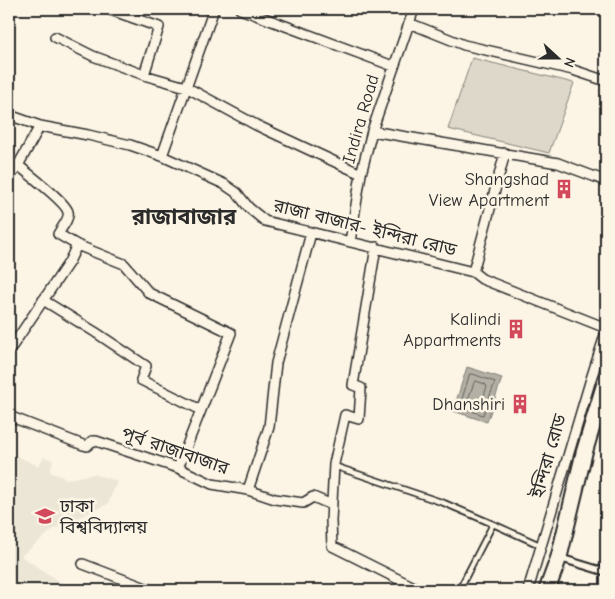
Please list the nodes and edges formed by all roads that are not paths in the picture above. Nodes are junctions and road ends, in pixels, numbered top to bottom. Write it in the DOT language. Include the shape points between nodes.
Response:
graph roads {
  1 [pos="108,9"];
  2 [pos="214,9"];
  3 [pos="240,9"];
  4 [pos="414,9"];
  5 [pos="409,23"];
  6 [pos="55,37"];
  7 [pos="393,66"];
  8 [pos="144,75"];
  9 [pos="606,81"];
  10 [pos="186,87"];
  11 [pos="9,115"];
  12 [pos="40,126"];
  13 [pos="372,131"];
  14 [pos="505,153"];
  15 [pos="162,156"];
  16 [pos="18,165"];
  17 [pos="361,174"];
  18 [pos="9,177"];
  19 [pos="606,180"];
  20 [pos="311,232"];
  21 [pos="350,242"];
  22 [pos="77,246"];
  23 [pos="376,247"];
  24 [pos="473,272"];
  25 [pos="42,300"];
  26 [pos="606,328"];
  27 [pos="606,332"];
  28 [pos="12,339"];
  29 [pos="9,352"];
  30 [pos="606,380"];
  31 [pos="201,410"];
  32 [pos="9,416"];
  33 [pos="334,466"];
  34 [pos="178,468"];
  35 [pos="248,490"];
  36 [pos="332,505"];
  37 [pos="493,524"];
  38 [pos="542,546"];
  39 [pos="559,557"];
  40 [pos="83,564"];
  41 [pos="606,572"];
  42 [pos="151,590"];
  43 [pos="420,590"];
  44 [pos="459,590"];
  45 [pos="528,590"];
  46 [pos="547,590"];
  1 -- 8 [label="street" via="159,27"];
  2 -- 10 [label="street"];
  3 -- 7 [label="street"];
  4 -- 5 [label="street, Indira Road"];
  5 -- 7 [label="street, Indira Road"];
  5 -- 9 [label="street" via="464,45 573,70"];
  6 -- 8 [label="street" via="93,56"];
  7 -- 13 [label="street, Indira Road"];
  8 -- 10 [label="street"];
  10 -- 15 [label="street"];
  10 -- 17 [label="street" via="256,125"];
  11 -- 12 [label="street, রাজা বাজার- ইন্দিরা রোড"];
  12 -- 15 [label="street, রাজা বাজার- ইন্দিরা রোড" via="88,135"];
  12 -- 16 [label="street"];
  13 -- 14 [label="street"];
  13 -- 17 [label="street, Indira Road"];
  14 -- 19 [label="street" via="558,163"];
  14 -- 24 [label="street"];
  15 -- 20 [label="street, রাজা বাজার- ইন্দিরা রোড" via="224,184 266,221"];
  16 -- 18 [label="street"];
  16 -- 22 [label="street" via="63,203 68,216 58,234"];
  17 -- 21 [label="street, Indira Road"];
  20 -- 21 [label="street, রাজা বাজার- ইন্দিরা রোড"];
  20 -- 35 [label="street" via="276,363 269,428"];
  21 -- 23 [label="street, রাজা বাজার- ইন্দিরা রোড"];
  22 -- 25 [label="street"];
  22 -- 31 [label="street" via="124,264 149,293 231,333"];
  23 -- 24 [label="street, রাজা বাজার- ইন্দিরা রোড"];
  23 -- 33 [label="street" via="353,385 361,388 359,418 345,415"];
  24 -- 26 [label="street, রাজা বাজার- ইন্দিরা রোড" via="490,283"];
  25 -- 28 [label="street"];
  25 -- 31 [label="street" via="146,366 141,380"];
  27 -- 38 [label="street, ইন্দিরা রোড"];
  28 -- 29 [label="street"];
  30 -- 39 [label="highway, ইন্দিরা রোড" via="584,453"];
  31 -- 34 [label="street"];
  32 -- 34 [label="street, পূর্ব রাজাবাজার" via="83,445 96,441"];
  33 -- 36 [label="street"];
  33 -- 37 [label="lane" via="444,503"];
  34 -- 35 [label="street, পূর্ব রাজাবাজার" via="212,484"];
  35 -- 36 [label="street, পূর্ব রাজাবাজার" via="275,499 304,503 313,497"];
  36 -- 43 [label="street" via="332,546"];
  37 -- 38 [label="lane"];
  37 -- 44 [label="lane"];
  38 -- 45 [label="street, ইন্দিরা রোড"];
  39 -- 41 [label="street"];
  39 -- 46 [label="highway, ইন্দিরা রোড"];
  40 -- 42 [label="street"];
}
